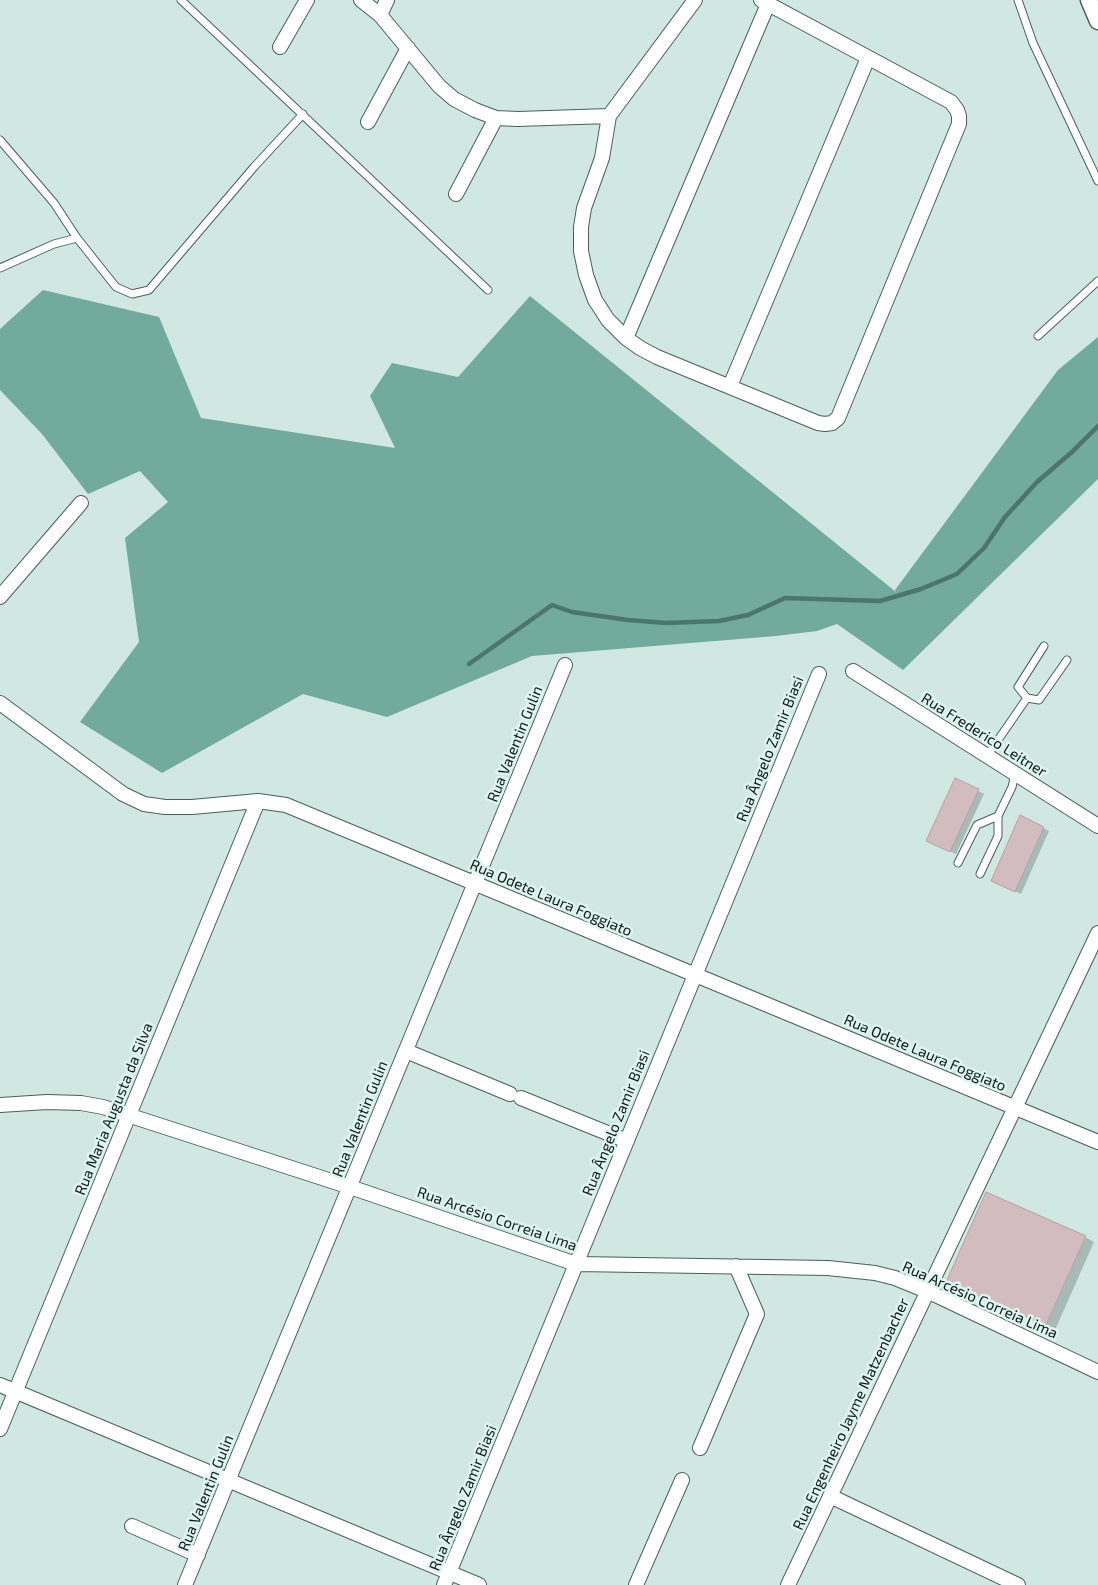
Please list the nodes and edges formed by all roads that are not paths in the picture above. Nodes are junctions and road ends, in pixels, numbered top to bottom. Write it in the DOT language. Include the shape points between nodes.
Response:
graph roads {
  1 [pos="182,0"];
  2 [pos="306,0"];
  3 [pos="361,0"];
  4 [pos="387,0"];
  5 [pos="694,0"];
  6 [pos="1018,0"];
  7 [pos="1089,0"];
  8 [pos="764,2"];
  9 [pos="380,16"];
  10 [pos="1098,21"];
  11 [pos="280,47"];
  12 [pos="408,48"];
  13 [pos="868,58"];
  14 [pos="303,114"];
  15 [pos="609,116"];
  16 [pos="496,118"];
  17 [pos="368,122"];
  18 [pos="0,140"];
  19 [pos="1098,181"];
  20 [pos="456,194"];
  21 [pos="77,238"];
  22 [pos="0,268"];
  23 [pos="1098,281"];
  24 [pos="488,290"];
  25 [pos="1038,336"];
  26 [pos="626,338"];
  27 [pos="730,386"];
  28 [pos="81,503"];
  29 [pos="0,597"];
  30 [pos="1044,646"];
  31 [pos="1067,660"];
  32 [pos="565,665"];
  33 [pos="853,671"];
  34 [pos="818,674"];
  35 [pos="1027,698"];
  36 [pos="0,703"];
  37 [pos="987,756"];
  38 [pos="1015,774"];
  39 [pos="258,801"];
  40 [pos="998,816"];
  41 [pos="1098,826"];
  42 [pos="958,863"];
  43 [pos="980,874"];
  44 [pos="475,884"];
  45 [pos="1098,933"];
  46 [pos="695,975"];
  47 [pos="406,1051"];
  48 [pos="0,1105"];
  49 [pos="1015,1108"];
  50 [pos="129,1115"];
  51 [pos="627,1142"];
  52 [pos="1098,1142"];
  53 [pos="350,1187"];
  54 [pos="576,1264"];
  55 [pos="736,1266"];
  56 [pos="927,1291"];
  57 [pos="1098,1372"];
  58 [pos="0,1385"];
  59 [pos="15,1392"];
  60 [pos="0,1429"];
  61 [pos="700,1448"];
  62 [pos="228,1480"];
  63 [pos="682,1480"];
  64 [pos="830,1496"];
  65 [pos="132,1526"];
  66 [pos="198,1555"];
  67 [pos="447,1579"];
  68 [pos="186,1585"];
  69 [pos="480,1585"];
  70 [pos="636,1585"];
  71 [pos="788,1585"];
  72 [pos="1018,1585"];
  1 -- 14 [label="lane"];
  2 -- 11 [label="street"];
  3 -- 9 [label="street"];
  4 -- 9 [label="street"];
  5 -- 15 [label="street"];
  6 -- 19 [label="lane" via="1033,43"];
  7 -- 10 [label="street"];
  8 -- 13 [label="street"];
  8 -- 26 [label="street"];
  9 -- 12 [label="street"];
  12 -- 16 [label="street" via="454,99"];
  12 -- 17 [label="street"];
  13 -- 27 [label="street"];
  13 -- 27 [label="street" via="951,102 957,110 959,124 838,418 832,423 818,422"];
  14 -- 21 [label="lane" via="148,290 132,294 116,287"];
  14 -- 24 [label="lane"];
  15 -- 16 [label="street"];
  15 -- 26 [label="street" via="602,158 584,208 581,251 595,300 608,320"];
  16 -- 20 [label="street"];
  18 -- 21 [label="lane" via="54,203"];
  21 -- 22 [label="lane" via="54,244"];
  23 -- 25 [label="lane"];
  26 -- 27 [label="street" via="657,357"];
  28 -- 29 [label="street"];
  30 -- 35 [label="lane" via="1018,686"];
  31 -- 35 [label="lane" via="1039,700"];
  32 -- 44 [label="street, Rua Valentin Gulin"];
  33 -- 37 [label="street, Rua Frederico Leitner"];
  34 -- 46 [label="street, Rua Ângelo Zamir Biasi"];
  35 -- 37 [label="lane"];
  36 -- 39 [label="street, Rua Odete Laura Foggiato" via="123,794 144,804 192,807"];
  37 -- 38 [label="street, Rua Frederico Leitner"];
  38 -- 40 [label="lane"];
  38 -- 41 [label="street, Rua Frederico Leitner"];
  39 -- 44 [label="street, Rua Odete Laura Foggiato" via="286,805"];
  39 -- 50 [label="street, Rua Maria Augusta da Silva"];
  40 -- 42 [label="lane" via="977,825"];
  40 -- 43 [label="lane" via="998,836"];
  44 -- 46 [label="street, Rua Odete Laura Foggiato"];
  44 -- 47 [label="street, Rua Valentin Gulin"];
  45 -- 49 [label="street, Rua Engenheiro Jayme Matzenbacher"];
  46 -- 49 [label="street, Rua Odete Laura Foggiato"];
  46 -- 51 [label="street, Rua Ângelo Zamir Biasi"];
  47 -- 51 [label="street"];
  47 -- 53 [label="street, Rua Valentin Gulin"];
  48 -- 50 [label="street, Rua Arcésio Correia Lima" via="81,1103"];
  49 -- 52 [label="street, Rua Odete Laura Foggiato"];
  49 -- 56 [label="street, Rua Engenheiro Jayme Matzenbacher"];
  50 -- 53 [label="street, Rua Arcésio Correia Lima"];
  50 -- 59 [label="street, Rua Maria Augusta da Silva"];
  51 -- 54 [label="street, Rua Ângelo Zamir Biasi"];
  53 -- 54 [label="street, Rua Arcésio Correia Lima"];
  53 -- 62 [label="street, Rua Valentin Gulin"];
  54 -- 55 [label="street, Rua Arcésio Correia Lima"];
  54 -- 67 [label="street, Rua Ângelo Zamir Biasi"];
  55 -- 56 [label="street, Rua Arcésio Correia Lima" via="851,1269 894,1278"];
  55 -- 61 [label="street" via="756,1314"];
  56 -- 57 [label="street, Rua Arcésio Correia Lima"];
  56 -- 64 [label="street, Rua Engenheiro Jayme Matzenbacher"];
  58 -- 59 [label="street"];
  59 -- 60 [label="street, Rua Maria Augusta da Silva"];
  59 -- 62 [label="street"];
  62 -- 66 [label="street, Rua Valentin Gulin"];
  62 -- 67 [label="street"];
  63 -- 70 [label="street"];
  64 -- 71 [label="street, Rua Engenheiro Jayme Matzenbacher"];
  64 -- 72 [label="street"];
  65 -- 66 [label="street"];
  66 -- 68 [label="street, Rua Valentin Gulin"];
  67 -- 69 [label="street"];
}
